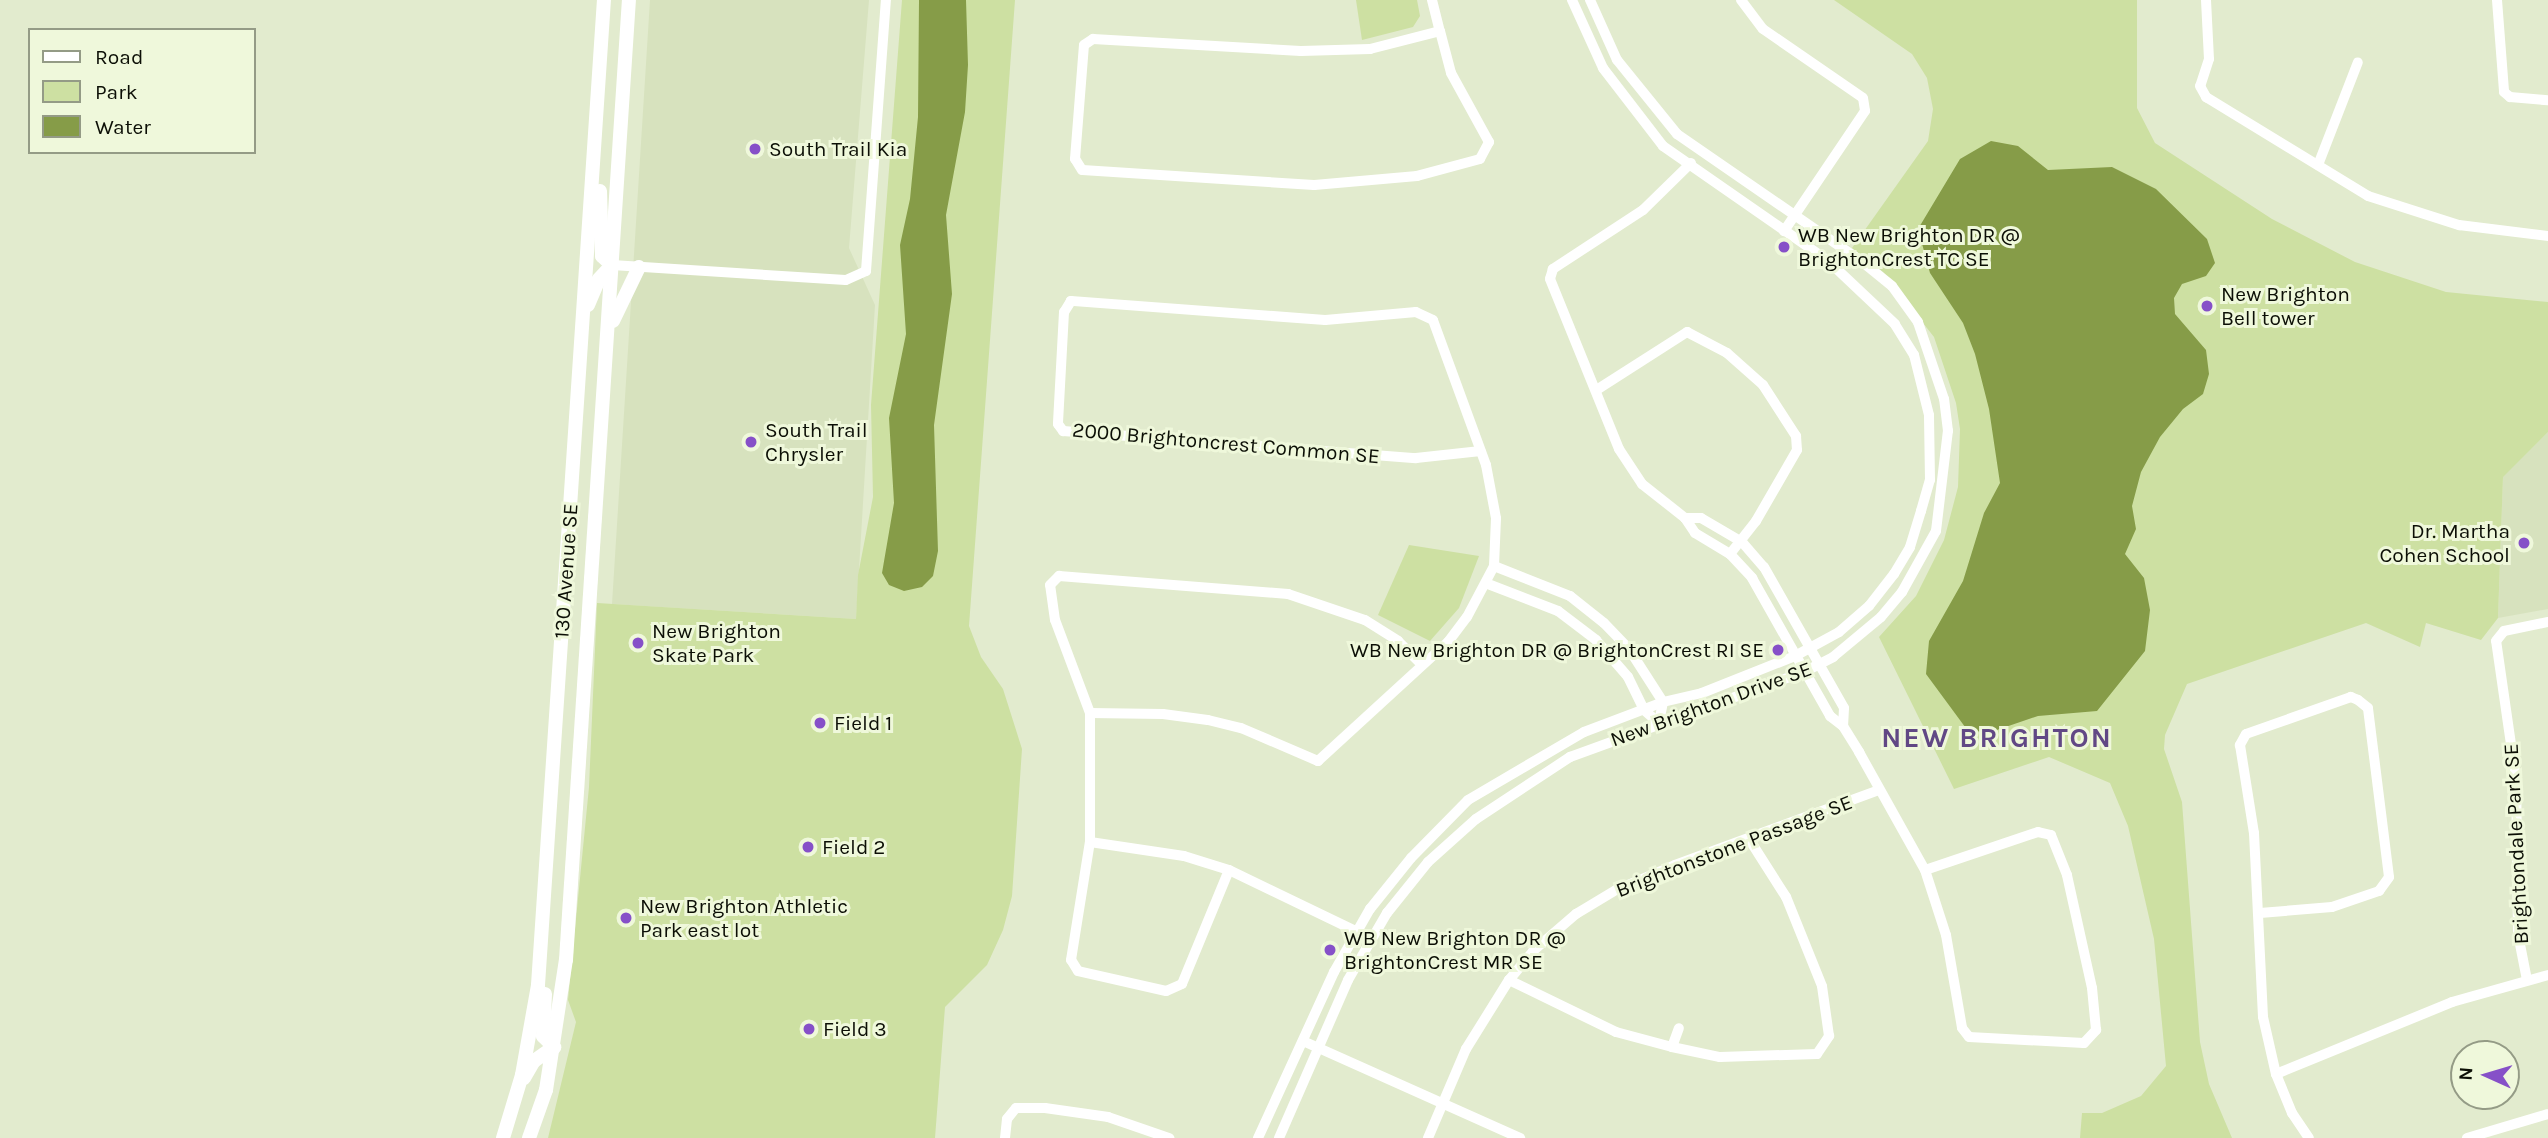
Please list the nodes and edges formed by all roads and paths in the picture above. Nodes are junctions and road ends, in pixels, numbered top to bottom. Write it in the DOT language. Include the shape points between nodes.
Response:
graph roads {
  1 [pos="604,0"];
  2 [pos="629,0"];
  3 [pos="886,0"];
  4 [pos="1432,0"];
  5 [pos="1572,0"];
  6 [pos="1590,0"];
  7 [pos="1741,0"];
  8 [pos="2206,0"];
  9 [pos="2497,0"];
  10 [pos="1440,31"];
  11 [pos="600,58"];
  12 [pos="2358,62"];
  13 [pos="2548,100"];
  14 [pos="1700,153"];
  15 [pos="2318,165"];
  16 [pos="1689,166"];
  17 [pos="1794,215"];
  18 [pos="1784,230"];
  19 [pos="2548,236"];
  20 [pos="612,265"];
  21 [pos="639,267"];
  22 [pos="583,318"];
  23 [pos="606,342"];
  24 [pos="1598,389"];
  25 [pos="1481,452"];
  26 [pos="1685,518"];
  27 [pos="1742,542"];
  28 [pos="1730,554"];
  29 [pos="1494,566"];
  30 [pos="1488,584"];
  31 [pos="2548,622"];
  32 [pos="1811,648"];
  33 [pos="1795,656"];
  34 [pos="1420,664"];
  35 [pos="1820,664"];
  36 [pos="1804,672"];
  37 [pos="1663,702"];
  38 [pos="1644,709"];
  39 [pos="1090,713"];
  40 [pos="1659,723"];
  41 [pos="1843,726"];
  42 [pos="1879,790"];
  43 [pos="1749,839"];
  44 [pos="1090,842"];
  45 [pos="547,858"];
  46 [pos="1229,870"];
  47 [pos="1925,870"];
  48 [pos="2260,913"];
  49 [pos="1357,931"];
  50 [pos="1370,939"];
  51 [pos="2548,975"];
  52 [pos="1509,980"];
  53 [pos="2526,980"];
  54 [pos="1679,1028"];
  55 [pos="1303,1041"];
  56 [pos="554,1047"];
  57 [pos="1672,1047"];
  58 [pos="1319,1048"];
  59 [pos="2276,1074"];
  60 [pos="519,1086"];
  61 [pos="1443,1103"];
  62 [pos="2548,1114"];
  63 [pos="503,1138"];
  64 [pos="529,1138"];
  65 [pos="1005,1138"];
  66 [pos="1169,1138"];
  67 [pos="1258,1138"];
  68 [pos="1279,1138"];
  69 [pos="1428,1138"];
  70 [pos="1520,1138"];
  71 [pos="2309,1138"];
  72 [pos="2467,1138"];
  1 -- 11 [label="main road, 130 Avenue SE"];
  2 -- 20 [label="main road, 130 Avenue SE"];
  3 -- 21 [label="street" via="866,271 846,280"];
  4 -- 10 [label="street"];
  5 -- 16 [label="street, New Brighton Drive SE" via="1587,38 1620,94 1664,145"];
  6 -- 14 [label="street, New Brighton Drive SE" via="1635,87"];
  7 -- 17 [label="street" via="1773,37 1863,98 1865,111"];
  8 -- 15 [label="street" via="2208,59 2200,86 2206,97"];
  9 -- 13 [label="street" via="2504,92 2510,97"];
  10 -- 10 [label="street" via="1451,73 1489,142 1480,159 1417,176 1314,185 1082,170 1075,159 1084,45 1093,39 1342,50 1370,49"];
  11 -- 20 [label="main road" via="599,238 602,256"];
  11 -- 22 [label="main road, 130 Avenue SE"];
  12 -- 15 [label="street"];
  14 -- 16 [label="street"];
  14 -- 17 [label="street, New Brighton Drive SE"];
  15 -- 19 [label="street" via="2368,196 2406,211 2459,225"];
  16 -- 18 [label="street, New Brighton Drive SE"];
  16 -- 24 [label="street" via="1643,210 1553,269 1550,279"];
  17 -- 18 [label="street"];
  17 -- 35 [label="street, New Brighton Drive SE" via="1892,286 1918,322 1944,399 1948,431 1936,531 1919,565 1881,617"];
  18 -- 32 [label="street, New Brighton Drive SE" via="1869,295 1895,324 1914,355 1931,439 1930,480 1910,547 1869,606"];
  20 -- 21 [label="street"];
  20 -- 22 [label="main road" via="599,279"];
  20 -- 23 [label="main road, 130 Avenue SE"];
  21 -- 23 [label="main road" via="627,285"];
  22 -- 45 [label="main road, 130 Avenue SE"];
  23 -- 56 [label="main road, 130 Avenue SE" via="568,932"];
  24 -- 26 [label="street" via="1619,449 1642,484"];
  24 -- 27 [label="street" via="1687,332 1727,353 1763,385 1796,436 1797,450"];
  25 -- 25 [label="street, 2000 Brightoncrest Common SE" via="1433,320 1416,312 1325,320 1071,301 1064,312 1058,424 1063,431 1416,458"];
  25 -- 29 [label="street, 2000 Brightoncrest Common SE" via="1496,518"];
  26 -- 27 [label="street" via="1701,517"];
  26 -- 28 [label="street" via="1695,533"];
  27 -- 28 [label="street"];
  27 -- 32 [label="street" via="1783,593"];
  28 -- 33 [label="street" via="1769,604"];
  29 -- 30 [label="street, 2000 Brightoncrest Common SE"];
  29 -- 37 [label="street" via="1570,596 1604,623 1629,649"];
  30 -- 34 [label="street, 2000 Brightoncrest Common SE" via="1448,642"];
  30 -- 38 [label="street" via="1558,611 1596,640 1628,677"];
  31 -- 53 [label="street, Brightondale Park SE" via="2504,631 2496,641 2516,779 2518,934"];
  32 -- 33 [label="street, New Brighton Drive SE"];
  32 -- 35 [label="street"];
  33 -- 36 [label="street"];
  33 -- 37 [label="street, New Brighton Drive SE" via="1702,693"];
  34 -- 39 [label="street, 2000 Brightoncrest Common SE" via="1318,761 1241,728 1208,720"];
  34 -- 39 [label="street" via="1398,641 1365,620 1288,594 1059,576 1050,585 1055,620"];
  35 -- 36 [label="street, New Brighton Drive SE"];
  35 -- 41 [label="street" via="1843,708"];
  36 -- 40 [label="street, New Brighton Drive SE"];
  36 -- 41 [label="street" via="1830,716"];
  37 -- 38 [label="street, New Brighton Drive SE"];
  37 -- 40 [label="street"];
  38 -- 40 [label="street"];
  38 -- 49 [label="street, New Brighton Drive SE" via="1584,732 1468,800 1411,858"];
  39 -- 44 [label="street"];
  40 -- 50 [label="street, New Brighton Drive SE" via="1570,757 1476,819 1428,862"];
  41 -- 42 [label="street"];
  42 -- 43 [label="street, Brightonstone Passage SE"];
  42 -- 47 [label="street"];
  43 -- 52 [label="street, Brightonstone Passage SE" via="1616,890 1576,914 1533,951"];
  43 -- 57 [label="street" via="1786,897 1806,941 1822,986 1829,1036 1817,1054 1778,1058 1720,1057"];
  44 -- 46 [label="street" via="1184,856"];
  44 -- 46 [label="street" via="1070,960 1078,971 1166,991 1182,984"];
  45 -- 56 [label="main road" via="552,918 542,1023 543,1036"];
  45 -- 60 [label="main road, 130 Avenue SE" via="538,985"];
  46 -- 49 [label="street"];
  47 -- 47 [label="street" via="1946,935 1962,1028 1969,1037 2084,1043 2096,1030 2092,988 2067,875 2051,835 2038,832"];
  48 -- 48 [label="street" via="2240,745 2246,734 2351,698 2358,700 2368,708 2389,877 2379,891 2332,907"];
  48 -- 59 [label="street" via="2263,1017"];
  49 -- 50 [label="street"];
  49 -- 55 [label="street, New Brighton Drive SE"];
  50 -- 58 [label="street, New Brighton Drive SE"];
  51 -- 53 [label="street"];
  52 -- 57 [label="street" via="1616,1032"];
  52 -- 61 [label="street, Brightonstone Passage SE" via="1466,1049"];
  53 -- 59 [label="street" via="2452,1002"];
  54 -- 57 [label="street"];
  55 -- 58 [label="street"];
  55 -- 67 [label="street, New Brighton Drive SE"];
  56 -- 60 [label="main road" via="534,1061"];
  56 -- 64 [label="main road, 130 Avenue SE"];
  58 -- 61 [label="street"];
  58 -- 68 [label="street, New Brighton Drive SE"];
  59 -- 71 [label="street" via="2292,1113"];
  60 -- 63 [label="main road, 130 Avenue SE"];
  61 -- 69 [label="street, Brightonstone Passage SE"];
  61 -- 70 [label="street"];
  62 -- 72 [label="street"];
  65 -- 66 [label="street" via="1007,1119 1016,1108 1108,1117"];
}
